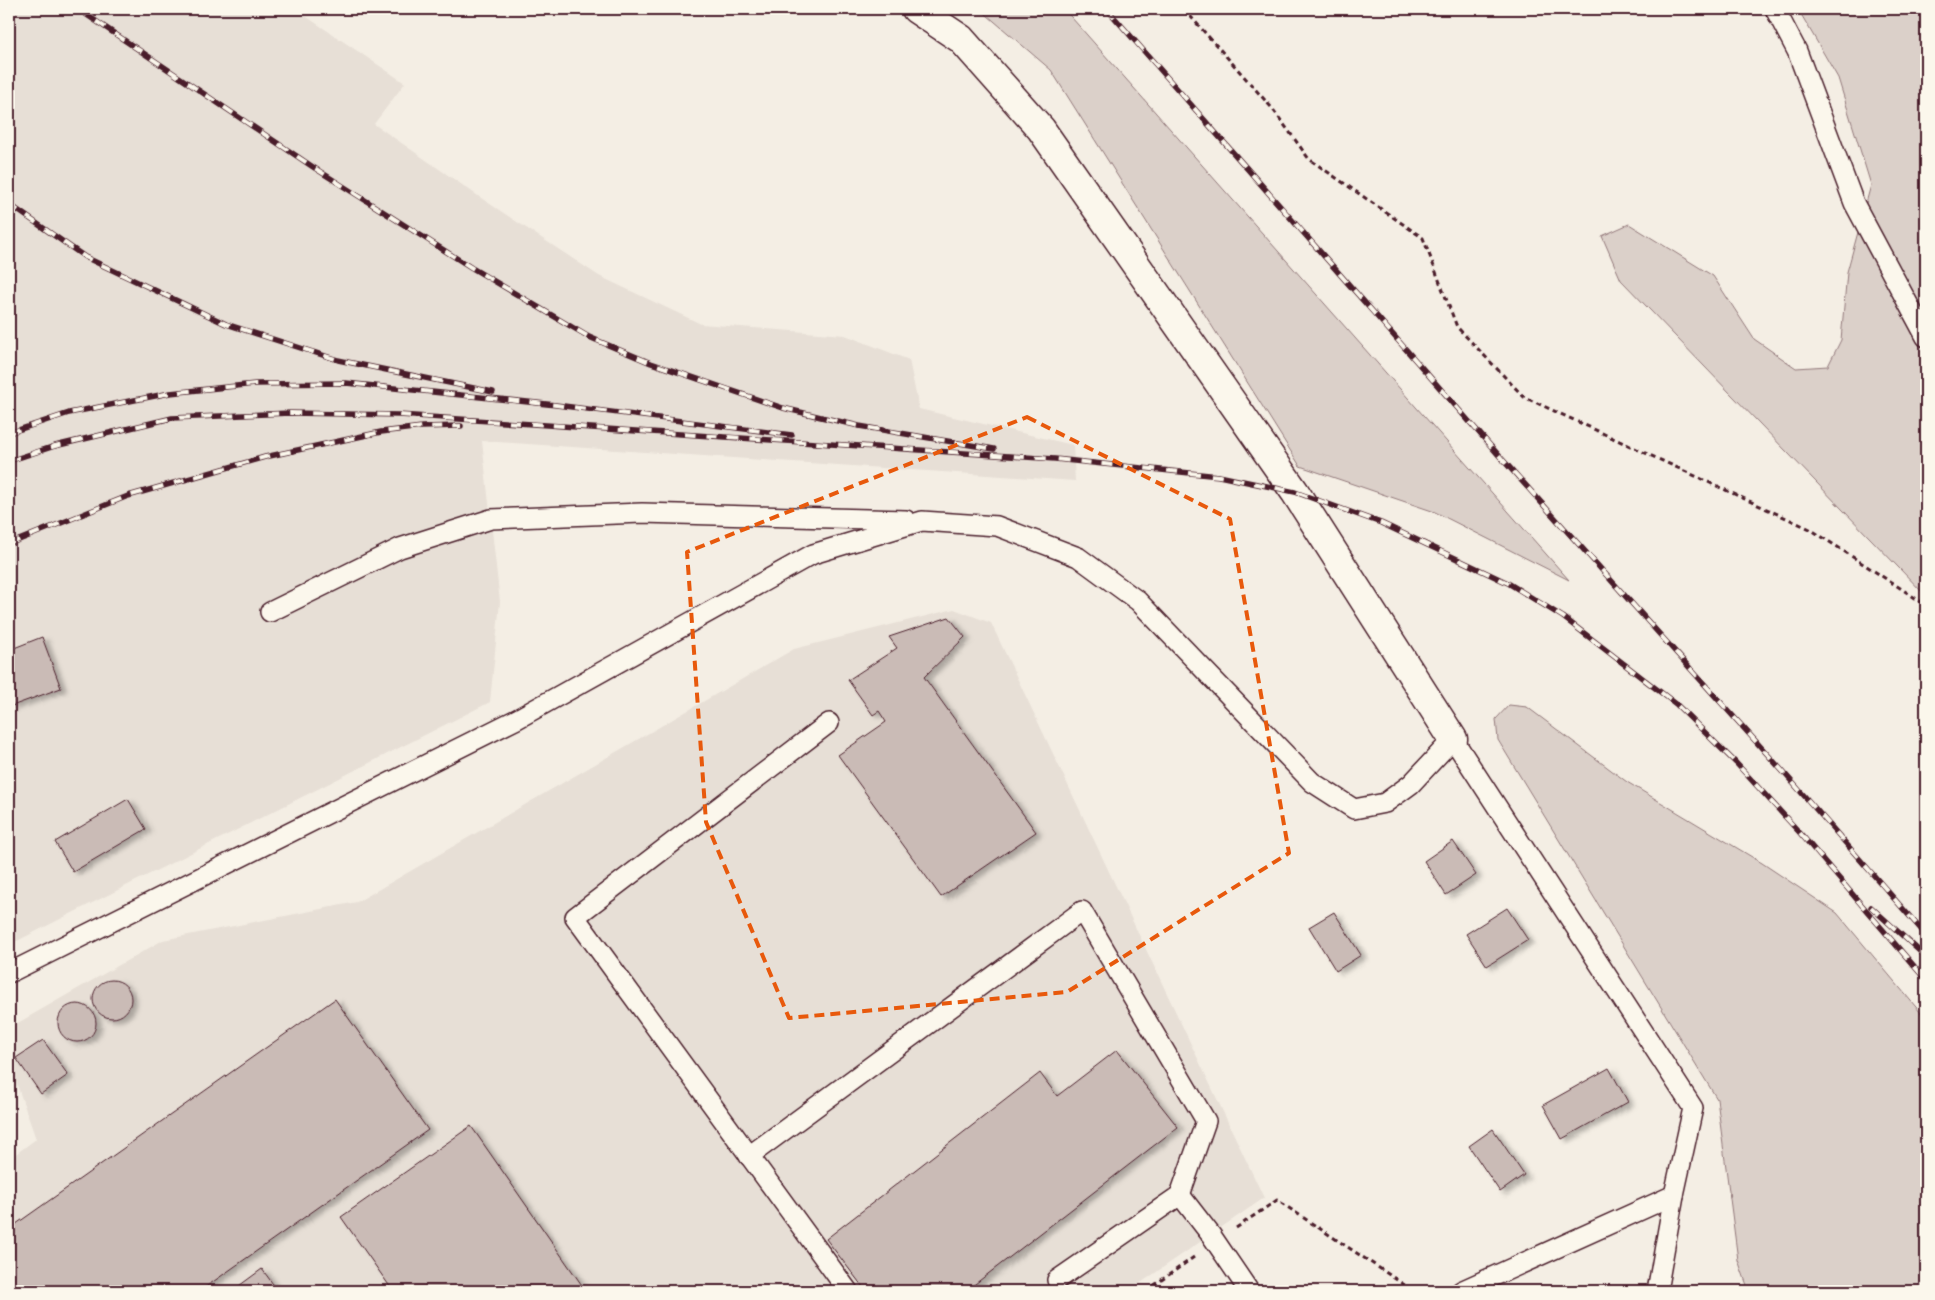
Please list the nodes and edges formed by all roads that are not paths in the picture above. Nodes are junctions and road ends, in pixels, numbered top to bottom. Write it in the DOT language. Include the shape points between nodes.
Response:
graph roads {
  1 [pos="916,9"];
  2 [pos="1775,9"];
  3 [pos="1926,337"];
  4 [pos="922,521"];
  5 [pos="270,612"];
  6 [pos="829,723"];
  7 [pos="1453,739"];
  8 [pos="9,973"];
  9 [pos="749,1156"];
  10 [pos="1180,1195"];
  11 [pos="1674,1196"];
  12 [pos="1057,1280"];
  13 [pos="848,1291"];
  14 [pos="1249,1291"];
  15 [pos="1462,1291"];
  16 [pos="1657,1291"];
  1 -- 7 [label="street" via="961,39 1041,129 1295,492"];
  2 -- 3 [label="lane" via="1797,51 1854,203"];
  4 -- 5 [label="lane" via="642,513 491,519 400,548"];
  4 -- 7 [label="lane" via="998,526 1078,557 1138,601 1312,782 1354,809 1385,803 1411,784"];
  4 -- 8 [label="lane" via="813,554 516,719"];
  6 -- 9 [label="lane" via="575,917"];
  7 -- 11 [label="lane" via="1693,1108"];
  9 -- 10 [label="lane" via="1082,910 1206,1121"];
  9 -- 13 [label="lane"];
  10 -- 12 [label="lane"];
  10 -- 14 [label="lane"];
  11 -- 15 [label="lane"];
  11 -- 16 [label="lane"];
}
